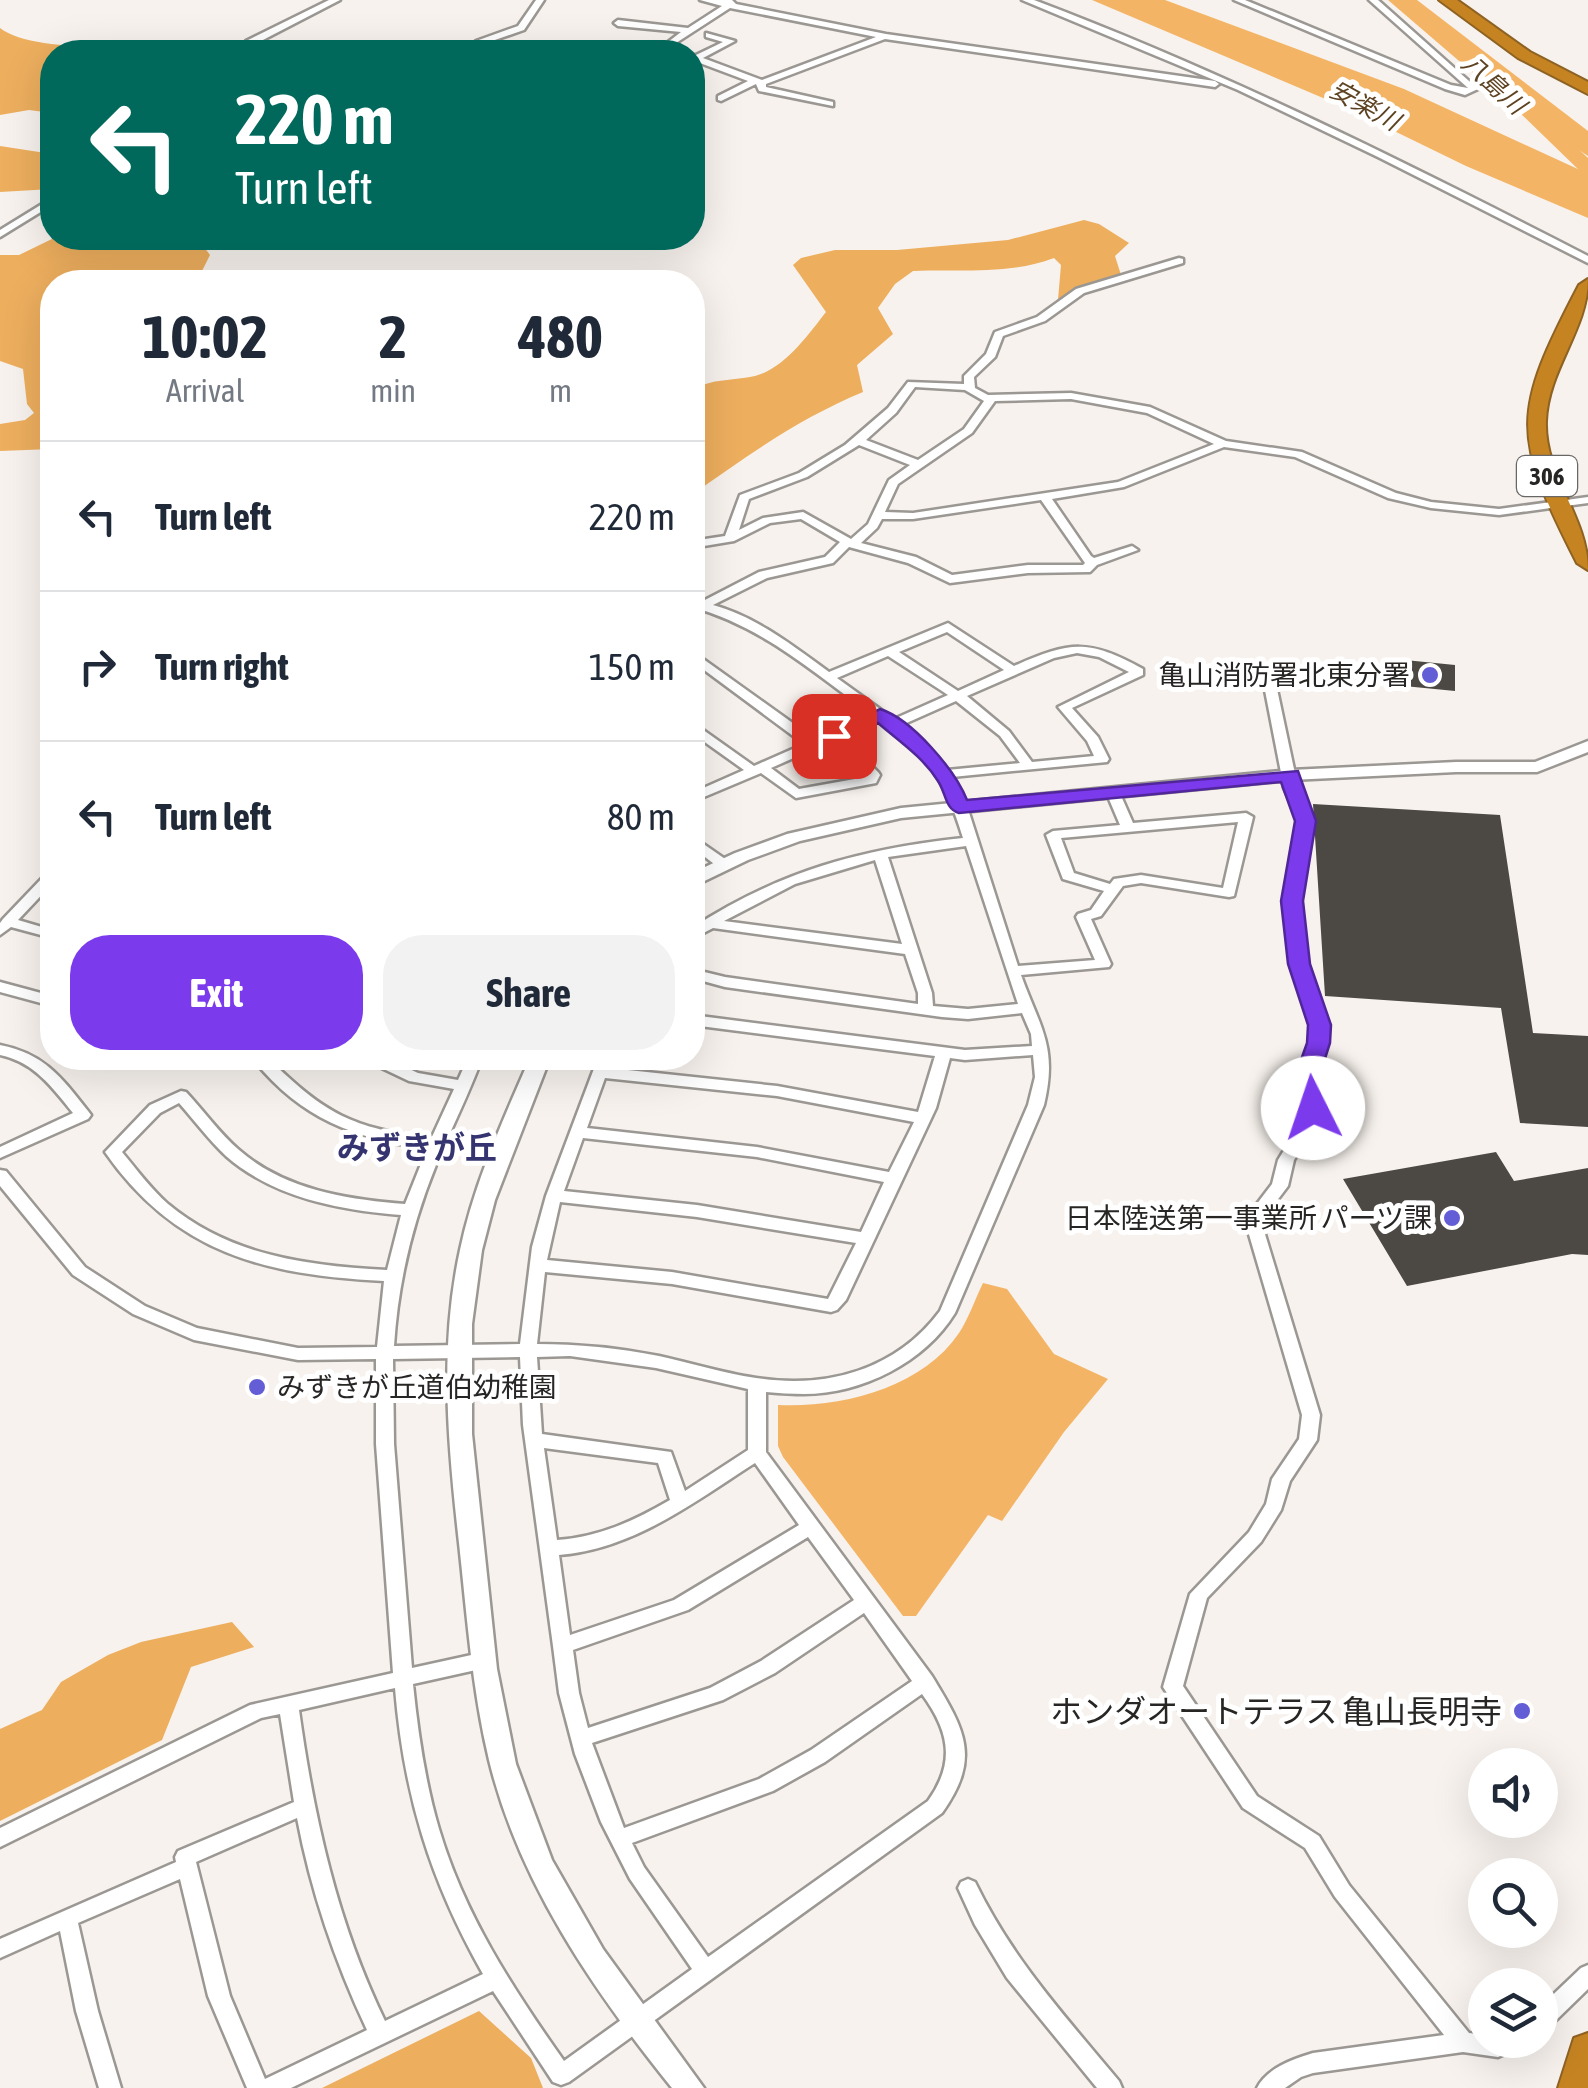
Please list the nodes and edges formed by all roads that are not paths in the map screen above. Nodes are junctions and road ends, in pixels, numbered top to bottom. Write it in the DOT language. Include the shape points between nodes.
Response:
graph roads {
  1 [pos="336,0"];
  2 [pos="540,0"];
  3 [pos="704,0"];
  4 [pos="736,0"];
  5 [pos="1026,0"];
  6 [pos="1238,0"];
  7 [pos="1373,0"];
  8 [pos="1447,0"];
  9 [pos="726,6"];
  10 [pos="618,23"];
  11 [pos="686,30"];
  12 [pos="709,35"];
  13 [pos="886,36"];
  14 [pos="252,40"];
  15 [pos="494,40"];
  16 [pos="675,40"];
  17 [pos="705,53"];
  18 [pos="705,61"];
  19 [pos="758,82"];
  20 [pos="1223,82"];
  21 [pos="1588,89"];
  22 [pos="721,98"];
  23 [pos="830,104"];
  24 [pos="40,209"];
  25 [pos="0,234"];
  26 [pos="1588,260"];
  27 [pos="1179,261"];
  28 [pos="1588,285"];
  29 [pos="968,387"];
  30 [pos="992,398"];
  31 [pos="855,440"];
  32 [pos="1223,444"];
  33 [pos="918,464"];
  34 [pos="1045,497"];
  35 [pos="1588,500"];
  36 [pos="1556,504"];
  37 [pos="935,512"];
  38 [pos="879,516"];
  39 [pos="941,527"];
  40 [pos="730,539"];
  41 [pos="705,543"];
  42 [pos="849,543"];
  43 [pos="1132,550"];
  44 [pos="1092,562"];
  45 [pos="1588,562"];
  46 [pos="705,601"];
  47 [pos="705,607"];
  48 [pos="890,652"];
  49 [pos="705,664"];
  50 [pos="1014,670"];
  51 [pos="1268,674"];
  52 [pos="826,678"];
  53 [pos="956,698"];
  54 [pos="880,715"];
  55 [pos="894,724"];
  56 [pos="705,735"];
  57 [pos="834,736"];
  58 [pos="814,744"];
  59 [pos="1588,746"];
  60 [pos="1029,767"];
  61 [pos="758,770"];
  62 [pos="944,774"];
  63 [pos="1291,775"];
  64 [pos="705,792"];
  65 [pos="1114,792"];
  66 [pos="959,807"];
  67 [pos="1128,827"];
  68 [pos="971,841"];
  69 [pos="705,850"];
  70 [pos="880,853"];
  71 [pos="723,864"];
  72 [pos="705,874"];
  73 [pos="40,888"];
  74 [pos="1113,889"];
  75 [pos="710,922"];
  76 [pos="4,926"];
  77 [pos="705,926"];
  78 [pos="40,932"];
  79 [pos="912,950"];
  80 [pos="1014,972"];
  81 [pos="705,977"];
  82 [pos="0,987"];
  83 [pos="40,997"];
  84 [pos="1028,1008"];
  85 [pos="926,1010"];
  86 [pos="705,1022"];
  87 [pos="0,1050"];
  88 [pos="1040,1050"];
  89 [pos="944,1052"];
  90 [pos="40,1064"];
  91 [pos="46,1070"];
  92 [pos="272,1070"];
  93 [pos="399,1070"];
  94 [pos="470,1070"];
  95 [pos="535,1070"];
  96 [pos="600,1070"];
  97 [pos="636,1070"];
  98 [pos="463,1086"];
  99 [pos="923,1118"];
  100 [pos="578,1132"];
  101 [pos="436,1145"];
  102 [pos="0,1153"];
  103 [pos="0,1174"];
  104 [pos="894,1178"];
  105 [pos="554,1196"];
  106 [pos="411,1210"];
  107 [pos="866,1238"];
  108 [pos="538,1264"];
  109 [pos="393,1276"];
  110 [pos="528,1349"];
  111 [pos="386,1352"];
  112 [pos="457,1352"];
  113 [pos="756,1385"];
  114 [pos="535,1440"];
  115 [pos="758,1453"];
  116 [pos="680,1500"];
  117 [pos="810,1526"];
  118 [pos="550,1548"];
  119 [pos="866,1602"];
  120 [pos="562,1646"];
  121 [pos="484,1660"];
  122 [pos="404,1680"];
  123 [pos="925,1682"];
  124 [pos="288,1703"];
  125 [pos="581,1738"];
  126 [pos="302,1807"];
  127 [pos="0,1838"];
  128 [pos="619,1838"];
  129 [pos="188,1867"];
  130 [pos="968,1888"];
  131 [pos="67,1918"];
  132 [pos="0,1949"];
  133 [pos="706,1971"];
  134 [pos="1588,1975"];
  135 [pos="495,1980"];
  136 [pos="1558,2004"];
  137 [pos="636,2023"];
  138 [pos="381,2035"];
  139 [pos="1462,2042"];
  140 [pos="1468,2043"];
  141 [pos="1588,2051"];
  142 [pos="110,2088"];
  143 [pos="258,2088"];
  144 [pos="268,2088"];
  145 [pos="690,2088"];
  146 [pos="1111,2088"];
  147 [pos="1268,2088"];
  148 [pos="1578,2088"];
  1 -- 14 [label="street"];
  2 -- 15 [label="street" via="521,28"];
  3 -- 9 [label="street"];
  4 -- 9 [label="street"];
  5 -- 20 [label="street"];
  6 -- 7 [label="street" via="1461,92 1474,89"];
  8 -- 21 [label="highway" via="1524,55"];
  9 -- 11 [label="street"];
  9 -- 13 [label="street"];
  10 -- 11 [label="street"];
  11 -- 16 [label="street"];
  12 -- 17 [label="street" via="731,41"];
  13 -- 19 [label="street"];
  13 -- 20 [label="street"];
  18 -- 19 [label="street"];
  19 -- 22 [label="street"];
  19 -- 23 [label="street"];
  20 -- 26 [label="street"];
  24 -- 25 [label="street"];
  27 -- 29 [label="street" via="1076,292 1041,318 999,334"];
  28 -- 36 [label="highway, 306" via="1543,372 1534,413 1535,444"];
  29 -- 30 [label="street"];
  29 -- 31 [label="street" via="912,384 898,405"];
  30 -- 32 [label="street" via="1071,396 1139,407"];
  30 -- 33 [label="street" via="968,431"];
  31 -- 33 [label="street"];
  31 -- 40 [label="street" via="803,475 744,498"];
  32 -- 34 [label="street" via="1120,485"];
  32 -- 36 [label="street" via="1298,454 1392,496 1431,505 1499,512"];
  33 -- 38 [label="street" via="894,482"];
  34 -- 37 [label="street"];
  34 -- 44 [label="street"];
  35 -- 36 [label="street"];
  36 -- 45 [label="highway, 306"];
  37 -- 38 [label="street"];
  37 -- 39 [label="street"];
  38 -- 42 [label="street"];
  40 -- 41 [label="street"];
  40 -- 42 [label="street" via="767,520 803,515"];
  42 -- 44 [label="street" via="912,560 950,579 1028,569 1072,572"];
  42 -- 46 [label="street" via="829,560 763,574"];
  43 -- 44 [label="street"];
  47 -- 52 [label="street" via="754,625"];
  48 -- 50 [label="street" via="948,627"];
  48 -- 52 [label="street"];
  48 -- 53 [label="street"];
  49 -- 58 [label="street"];
  50 -- 53 [label="street"];
  50 -- 60 [label="street" via="1081,648 1138,672 1064,707 1102,759"];
  51 -- 63 [label="street"];
  52 -- 54 [label="street"];
  53 -- 55 [label="street"];
  53 -- 60 [label="street" via="1005,734"];
  54 -- 55 [label="street"];
  54 -- 57 [label="street"];
  55 -- 62 [label="street"];
  56 -- 61 [label="street"];
  57 -- 58 [label="street"];
  57 -- 61 [label="street" via="873,774 871,780 796,794"];
  58 -- 61 [label="street"];
  59 -- 63 [label="street" via="1537,768"];
  60 -- 62 [label="street"];
  61 -- 64 [label="street"];
  62 -- 66 [label="street"];
  63 -- 65 [label="street"];
  63 -- 139 [label="street" via="1306,821 1292,901 1299,964 1319,1025 1308,1074 1314,1102 1256,1231 1310,1414 1309,1436 1255,1537 1199,1594 1172,1686 1250,1802 1312,1842 1342,1891"];
  65 -- 66 [label="street"];
  65 -- 67 [label="street"];
  66 -- 68 [label="street"];
  66 -- 71 [label="street" via="838,824"];
  67 -- 74 [label="street" via="1052,835 1068,876"];
  67 -- 74 [label="street" via="1246,817 1228,893 1140,879"];
  68 -- 70 [label="street"];
  68 -- 80 [label="street"];
  69 -- 71 [label="street"];
  70 -- 75 [label="street" via="774,886"];
  70 -- 79 [label="street"];
  71 -- 72 [label="street"];
  73 -- 76 [label="street"];
  74 -- 80 [label="street" via="1096,913 1084,917 1104,964"];
  75 -- 77 [label="street"];
  75 -- 79 [label="street"];
  76 -- 78 [label="street"];
  79 -- 85 [label="street"];
  80 -- 84 [label="street"];
  81 -- 85 [label="street"];
  82 -- 83 [label="street"];
  84 -- 85 [label="street"];
  84 -- 88 [label="street"];
  86 -- 89 [label="street"];
  87 -- 90 [label="street"];
  88 -- 89 [label="street"];
  88 -- 113 [label="street" via="1036,1105 931,1335 885,1368 841,1384"];
  89 -- 99 [label="street"];
  91 -- 102 [label="street" via="86,1119"];
  92 -- 101 [label="street" via="310,1108 335,1122"];
  93 -- 98 [label="street"];
  94 -- 98 [label="street"];
  95 -- 112 [label="street" via="479,1218"];
  96 -- 100 [label="street"];
  97 -- 99 [label="street"];
  98 -- 101 [label="street"];
  99 -- 104 [label="street"];
  100 -- 104 [label="street" via="757,1152"];
  100 -- 105 [label="street"];
  101 -- 106 [label="street"];
  103 -- 111 [label="street" via="79,1271 160,1321 230,1343 298,1354"];
  104 -- 107 [label="street"];
  105 -- 107 [label="street"];
  105 -- 108 [label="street"];
  106 -- 109 [label="street"];
  106 -- 109 [label="street" via="339,1201 285,1184 231,1152 182,1096 156,1109 114,1152 164,1210 237,1250 306,1269"];
  107 -- 108 [label="street" via="831,1306 672,1278"];
  108 -- 110 [label="street"];
  109 -- 111 [label="street"];
  110 -- 112 [label="street"];
  110 -- 113 [label="street" via="621,1356"];
  110 -- 114 [label="street"];
  111 -- 112 [label="street"];
  111 -- 122 [label="street" via="384,1435"];
  112 -- 121 [label="street"];
  113 -- 115 [label="street"];
  114 -- 116 [label="street" via="665,1457"];
  114 -- 118 [label="street"];
  115 -- 116 [label="street"];
  115 -- 117 [label="street"];
  116 -- 118 [label="street" via="612,1536 575,1549"];
  117 -- 119 [label="street"];
  117 -- 120 [label="street" via="681,1605"];
  118 -- 120 [label="street"];
  119 -- 123 [label="street"];
  119 -- 125 [label="street" via="716,1694"];
  120 -- 125 [label="street"];
  121 -- 122 [label="street"];
  121 -- 137 [label="street" via="500,1754 530,1847 582,1947"];
  122 -- 124 [label="street"];
  122 -- 135 [label="street" via="429,1825"];
  123 -- 128 [label="street" via="766,1785"];
  123 -- 133 [label="street" via="957,1740 956,1770 945,1794"];
  124 -- 126 [label="street"];
  124 -- 127 [label="street" via="233,1722"];
  125 -- 128 [label="street"];
  126 -- 129 [label="street" via="186,1856"];
  126 -- 138 [label="street" via="325,1905"];
  128 -- 133 [label="street"];
  129 -- 131 [label="street"];
  129 -- 143 [label="street" via="219,1996"];
  130 -- 146 [label="street" via="988,1934 1031,1998"];
  131 -- 132 [label="street"];
  131 -- 142 [label="street"];
  133 -- 137 [label="street"];
  134 -- 136 [label="street"];
  135 -- 137 [label="street" via="561,2074"];
  135 -- 138 [label="street"];
  137 -- 145 [label="street"];
  138 -- 144 [label="street"];
  139 -- 140 [label="street"];
  139 -- 147 [label="street" via="1313,2062"];
  141 -- 148 [label="highway"];
}
